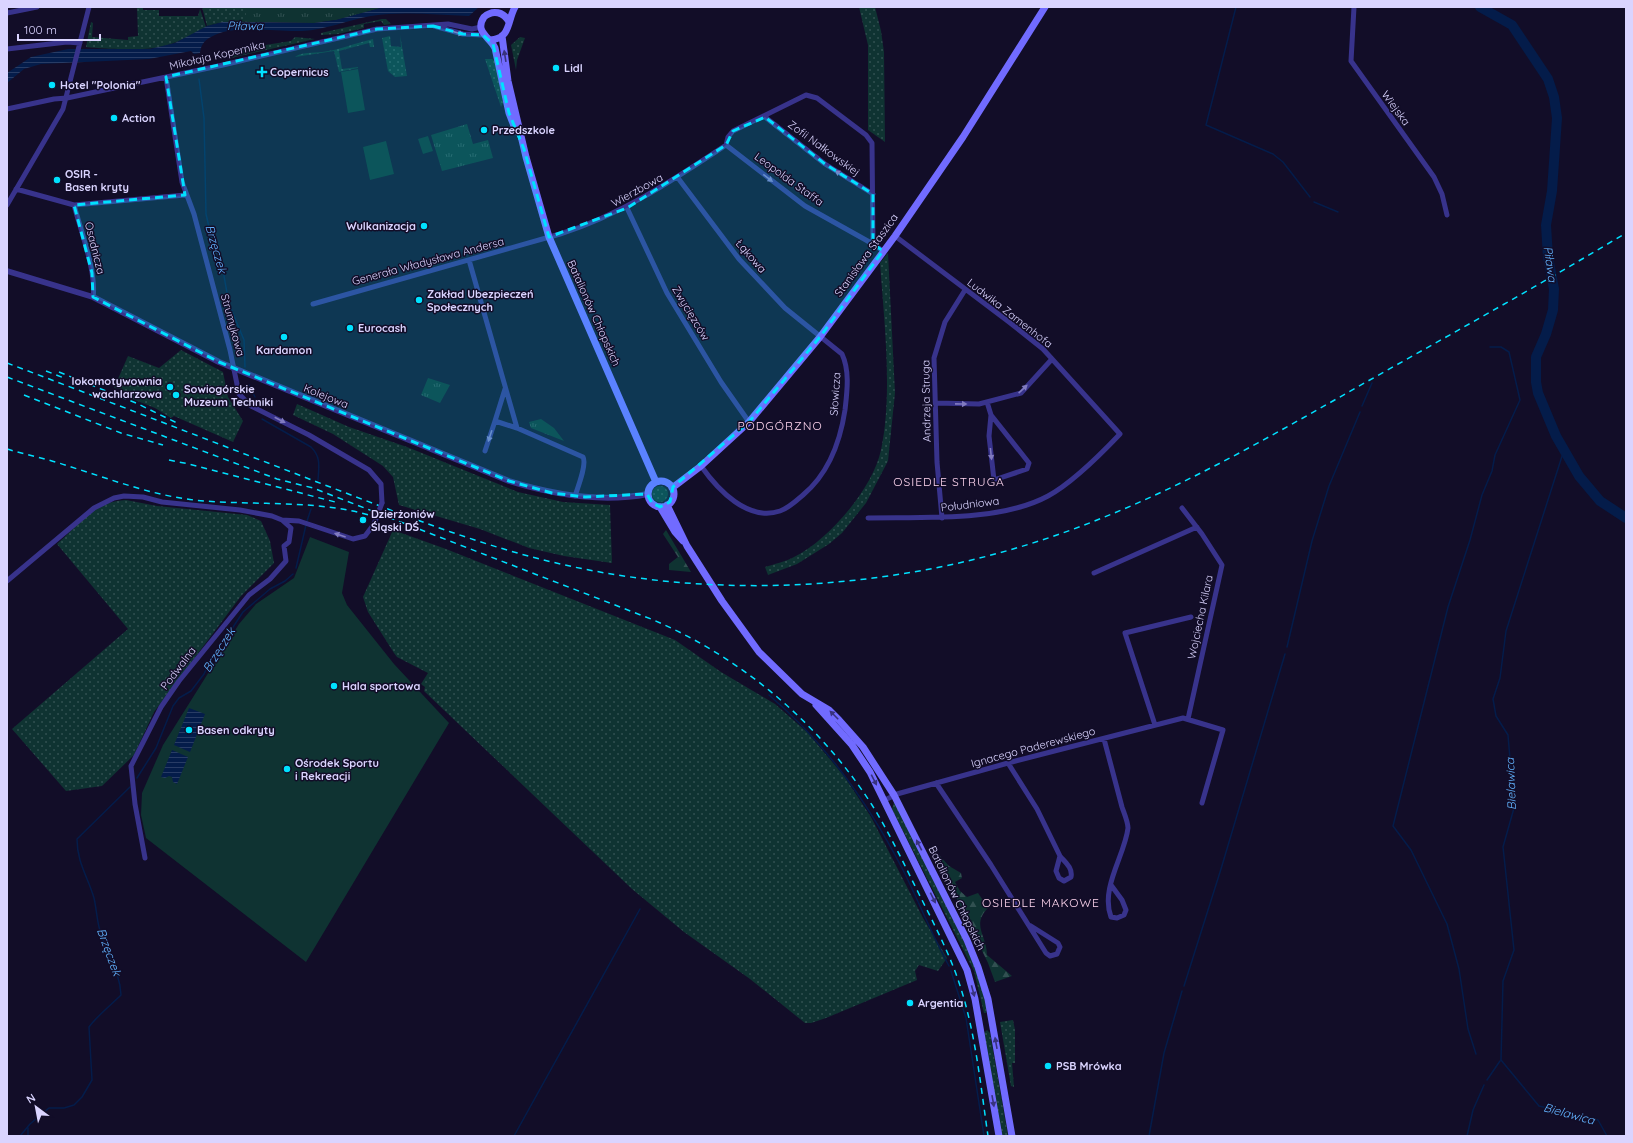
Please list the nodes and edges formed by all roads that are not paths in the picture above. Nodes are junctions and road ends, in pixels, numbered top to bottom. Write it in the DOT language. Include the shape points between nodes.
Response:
graph roads {
  1 [pos="37,7"];
  2 [pos="89,7"];
  3 [pos="502,7"];
  4 [pos="514,7"];
  5 [pos="1046,7"];
  6 [pos="1354,7"];
  7 [pos="7,13"];
  8 [pos="496,13"];
  9 [pos="509,22"];
  10 [pos="433,26"];
  11 [pos="481,27"];
  12 [pos="483,35"];
  13 [pos="502,36"];
  14 [pos="490,40"];
  15 [pos="80,44"];
  16 [pos="7,48"];
  17 [pos="166,77"];
  18 [pos="67,98"];
  19 [pos="7,110"];
  20 [pos="765,116"];
  21 [pos="726,145"];
  22 [pos="524,149"];
  23 [pos="678,178"];
  24 [pos="16,190"];
  25 [pos="873,194"];
  26 [pos="185,195"];
  27 [pos="7,205"];
  28 [pos="74,205"];
  29 [pos="627,208"];
  30 [pos="1447,214"];
  31 [pos="895,236"];
  32 [pos="549,237"];
  33 [pos="873,244"];
  34 [pos="883,251"];
  35 [pos="470,260"];
  36 [pos="7,271"];
  37 [pos="965,290"];
  38 [pos="93,297"];
  39 [pos="313,304"];
  40 [pos="820,337"];
  41 [pos="1052,359"];
  42 [pos="234,369"];
  43 [pos="505,389"];
  44 [pos="987,402"];
  45 [pos="936,403"];
  46 [pos="991,415"];
  47 [pos="495,421"];
  48 [pos="750,422"];
  49 [pos="517,428"];
  50 [pos="1120,434"];
  51 [pos="485,451"];
  52 [pos="701,466"];
  53 [pos="656,482"];
  54 [pos="672,488"];
  55 [pos="648,494"];
  56 [pos="575,496"];
  57 [pos="664,506"];
  58 [pos="1182,508"];
  59 [pos="868,518"];
  60 [pos="942,518"];
  61 [pos="282,520"];
  62 [pos="1197,527"];
  63 [pos="1094,573"];
  64 [pos="7,581"];
  65 [pos="1191,617"];
  66 [pos="814,703"];
  67 [pos="1188,719"];
  68 [pos="1155,725"];
  69 [pos="1104,739"];
  70 [pos="1008,763"];
  71 [pos="936,783"];
  72 [pos="894,795"];
  73 [pos="885,800"];
  74 [pos="1202,803"];
  75 [pos="1060,856"];
  76 [pos="145,858"];
  77 [pos="1111,885"];
  78 [pos="1031,926"];
  79 [pos="999,1136"];
  80 [pos="1012,1136"];
  1 -- 7 [label="street"];
  2 -- 15 [label="street"];
  3 -- 8 [label="main road"];
  4 -- 9 [label="main road"];
  5 -- 31 [label="main road, Stanisława Staszica" via="963,137"];
  6 -- 30 [label="street, Wiejska" via="1351,61 1434,177"];
  8 -- 9 [label="main road" via="503,14"];
  8 -- 11 [label="main road" via="486,15"];
  9 -- 13 [label="main road" via="508,30"];
  10 -- 11 [label="street, Mikołaja Kopernika" via="448,24 472,29"];
  10 -- 12 [label="street, Mikołaja Kopernika, one-way" via="463,34"];
  10 -- 17 [label="street, Mikołaja Kopernika" via="377,29"];
  11 -- 12 [label="main road"];
  12 -- 14 [label="main road"];
  13 -- 14 [label="main road"];
  22 -- 13 [label="main road, Batalionów Chłopskich, one-way" via="508,81"];
  14 -- 22 [label="main road, Batalionów Chłopskich" via="495,48 509,113"];
  15 -- 16 [label="street" via="67,42"];
  15 -- 18 [label="street"];
  17 -- 18 [label="street, Mikołaja Kopernika"];
  17 -- 26 [label="street, Strumykowa"];
  18 -- 19 [label="street, Mikołaja Kopernika"];
  18 -- 24 [label="street" via="59,118"];
  20 -- 21 [label="street" via="733,131"];
  25 -- 20 [label="street, Zofii Nałkowskiej, one-way" via="825,164"];
  20 -- 25 [label="street" via="806,95 821,101 872,142"];
  21 -- 23 [label="street, Wierzbowa"];
  21 -- 33 [label="street, Leopolda Staffa, one-way" via="804,206"];
  22 -- 32 [label="main road, Batalionów Chłopskich"];
  23 -- 29 [label="street, Wierzbowa"];
  23 -- 40 [label="street, Łąkowa" via="739,259 785,308"];
  24 -- 27 [label="street"];
  24 -- 28 [label="street"];
  25 -- 33 [label="street"];
  26 -- 28 [label="street"];
  26 -- 42 [label="street, Strumykowa" via="194,214"];
  28 -- 38 [label="street, Osadnicza" via="92,273"];
  29 -- 32 [label="street, Wierzbowa" via="597,222"];
  29 -- 48 [label="street, Zwycięzców" via="667,294 721,382"];
  31 -- 34 [label="main road, Stanisława Staszica"];
  31 -- 37 [label="street, Ludwika Zamenhofa"];
  32 -- 35 [label="street, Generała Władysława Andersa"];
  32 -- 53 [label="main road, Batalionów Chłopskich"];
  33 -- 34 [label="street, Leopolda Staffa"];
  34 -- 40 [label="main road, Stanisława Staszica"];
  35 -- 39 [label="street, Generała Władysława Andersa"];
  35 -- 43 [label="street"];
  36 -- 38 [label="street, Kolejowa"];
  37 -- 41 [label="street, Ludwika Zamenhofa" via="1009,322"];
  37 -- 45 [label="street, Andrzeja Struga" via="945,322 938,341 934,358"];
  38 -- 42 [label="street, Kolejowa"];
  40 -- 48 [label="main road, Stanisława Staszica"];
  40 -- 52 [label="street, Słowicza" via="842,354 846,361 848,385 838,444 816,484 781,511 761,512 736,503"];
  44 -- 41 [label="street, one-way" via="1021,393"];
  41 -- 50 [label="street, Ludwika Zamenhofa"];
  42 -- 56 [label="street, Kolejowa" via="509,481 552,493"];
  42 -- 61 [label="street, Strumykowa, one-way, bridge" via="241,398 369,470 381,484 382,503 374,524 365,536 354,539 299,521"];
  43 -- 47 [label="street"];
  43 -- 49 [label="street"];
  45 -- 44 [label="street, one-way"];
  44 -- 46 [label="street"];
  45 -- 60 [label="street, Andrzeja Struga" via="937,462"];
  46 -- 46 [label="street, one-way" via="989,436 994,480 1027,469 1029,463"];
  47 -- 49 [label="street"];
  47 -- 51 [label="street, one-way"];
  48 -- 52 [label="main road, Stanisława Staszica"];
  49 -- 56 [label="street" via="583,457 584,467"];
  50 -- 60 [label="street, Południowa" via="1070,479 1038,501 995,513"];
  52 -- 54 [label="main road, Stanisława Staszica"];
  53 -- 54 [label="main road" via="663,482"];
  53 -- 55 [label="main road" via="650,487"];
  54 -- 57 [label="main road" via="673,495"];
  55 -- 56 [label="street, Kolejowa" via="617,497"];
  55 -- 57 [label="main road" via="652,503"];
  57 -- 66 [label="main road, Batalionów Chłopskich" via="675,532 759,652 787,681"];
  58 -- 62 [label="street, Wojciecha Kilara"];
  59 -- 60 [label="street, Południowa"];
  61 -- 64 [label="street" via="240,510 162,502 143,497 114,498 94,508"];
  61 -- 76 [label="street, Podwalna" via="292,531 289,542 284,546 286,561 270,579 248,595 179,681 161,707 131,766"];
  62 -- 63 [label="street"];
  62 -- 67 [label="street, Wojciecha Kilara" via="1222,565"];
  65 -- 68 [label="street" via="1125,633"];
  72 -- 66 [label="main road, Batalionów Chłopskich, one-way" via="860,744 829,710"];
  66 -- 73 [label="main road, Batalionów Chłopskich, one-way" via="857,751"];
  67 -- 68 [label="street, Ignacego Paderewskiego" via="1182,718"];
  67 -- 74 [label="street" via="1223,730"];
  68 -- 69 [label="street, Ignacego Paderewskiego"];
  69 -- 70 [label="street, Ignacego Paderewskiego"];
  69 -- 77 [label="street" via="1128,827"];
  70 -- 71 [label="street, Ignacego Paderewskiego"];
  70 -- 75 [label="street" via="1037,809"];
  71 -- 72 [label="street, Ignacego Paderewskiego"];
  71 -- 78 [label="street"];
  72 -- 73 [label="street, Ignacego Paderewskiego"];
  80 -- 72 [label="main road, Batalionów Chłopskich, one-way" via="988,999 978,967"];
  73 -- 79 [label="main road, Batalionów Chłopskich, one-way" via="968,970"];
  77 -- 77 [label="street" via="1108,908 1111,917 1117,918 1124,915 1126,910"];
  78 -- 78 [label="street" via="1046,953 1050,956 1057,954 1060,947 1058,943"];
}
